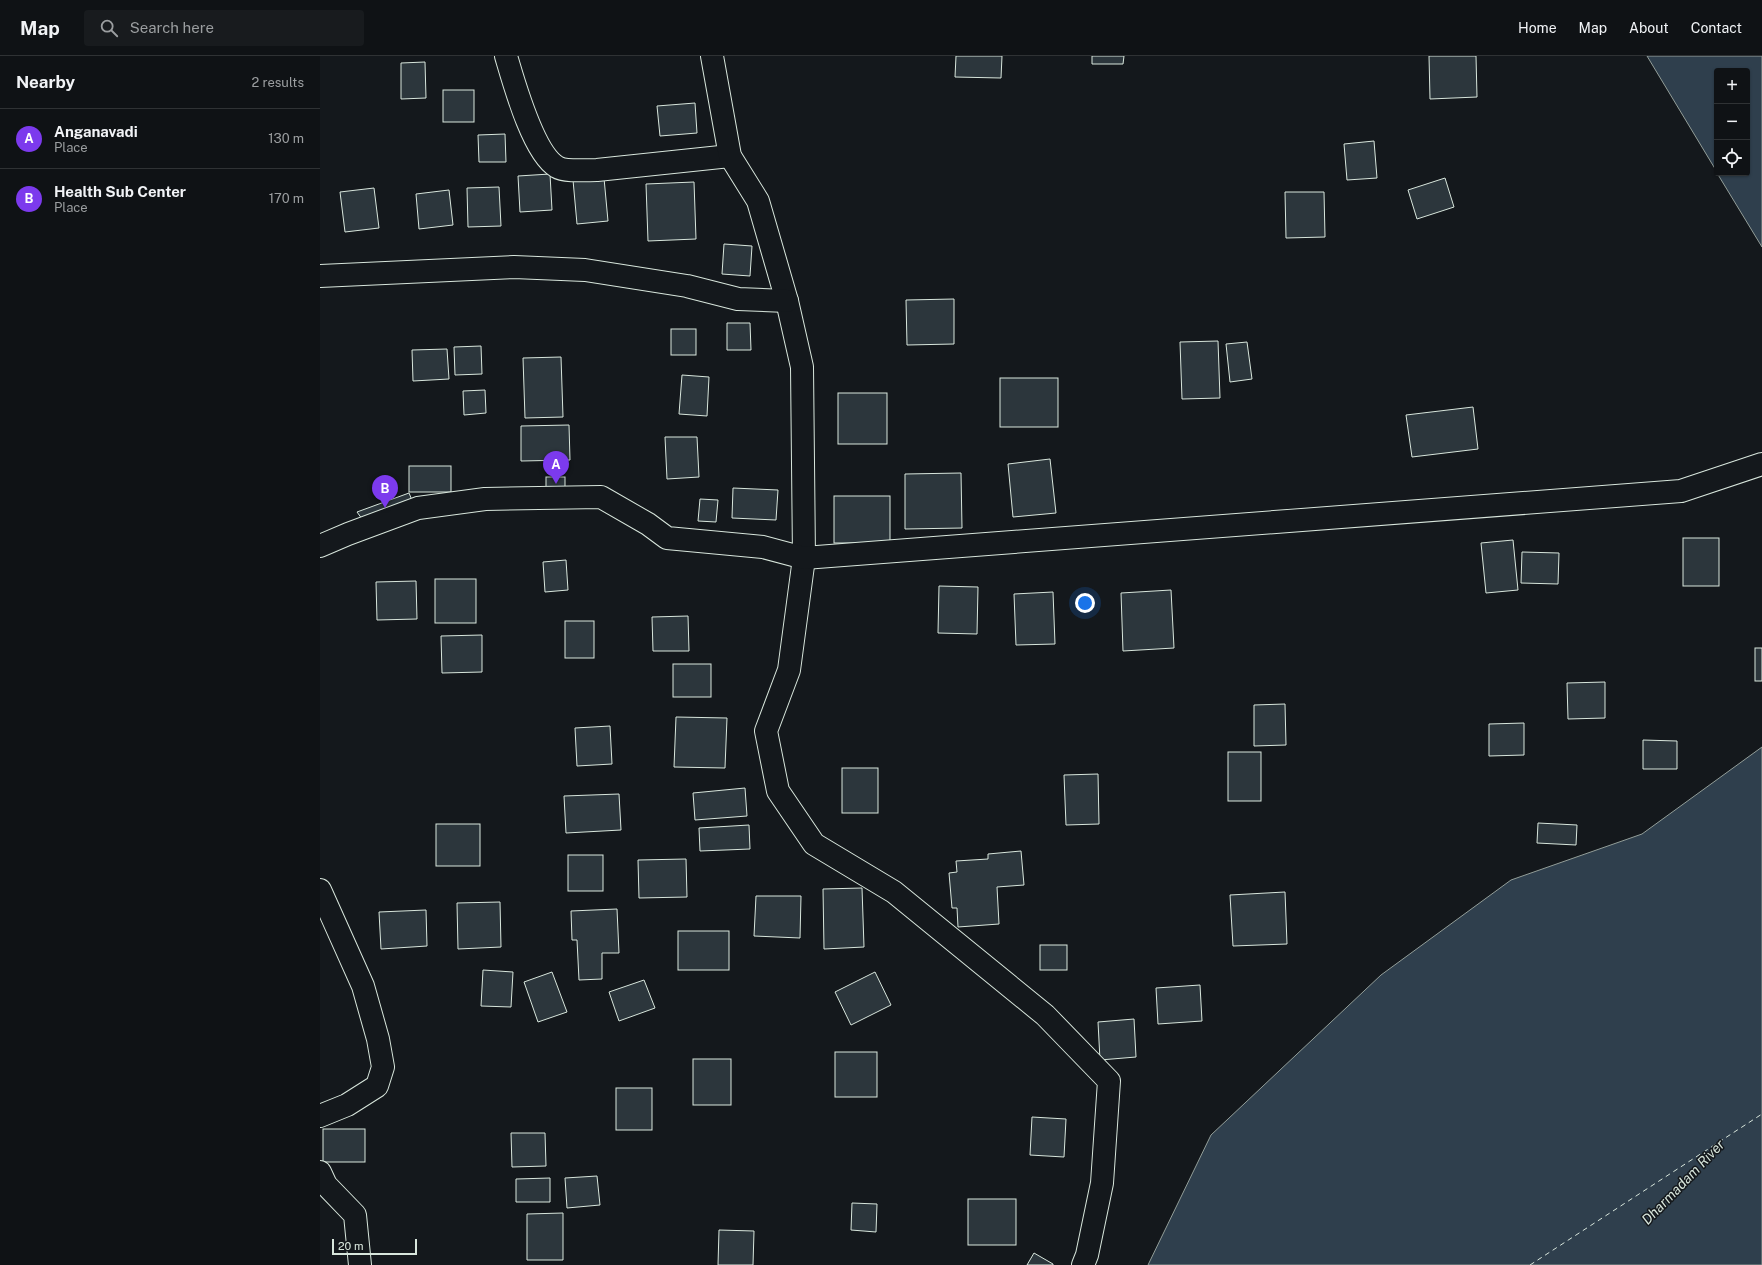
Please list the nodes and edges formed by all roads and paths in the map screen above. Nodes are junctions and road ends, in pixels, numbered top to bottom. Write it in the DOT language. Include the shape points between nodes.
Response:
graph roads {
  1 [pos="506,56"];
  2 [pos="712,56"];
  3 [pos="730,156"];
  4 [pos="320,276"];
  5 [pos="787,301"];
  6 [pos="1762,464"];
  7 [pos="320,546"];
  8 [pos="804,558"];
  9 [pos="320,890"];
  10 [pos="320,1116"];
  11 [pos="320,1172"];
  12 [pos="360,1265"];
  13 [pos="1083,1265"];
  1 -- 3 [label="street" via="534,137 545,156 557,168 597,170"];
  2 -- 3 [label="street"];
  3 -- 5 [label="street" via="758,201"];
  4 -- 5 [label="street" via="514,267 585,270 687,286 738,299"];
  5 -- 8 [label="street" via="802,367"];
  6 -- 8 [label="street" via="1681,491"];
  7 -- 8 [label="street" via="418,508 485,499 601,497 667,538 763,547"];
  8 -- 13 [label="street" via="790,670 766,732 778,791 814,844 894,892 1045,1015 1109,1081 1102,1182 1088,1256"];
  9 -- 10 [label="street" via="364,986 383,1067 377,1086 347,1105"];
  11 -- 12 [label="street" via="326,1185 355,1215"];
}
